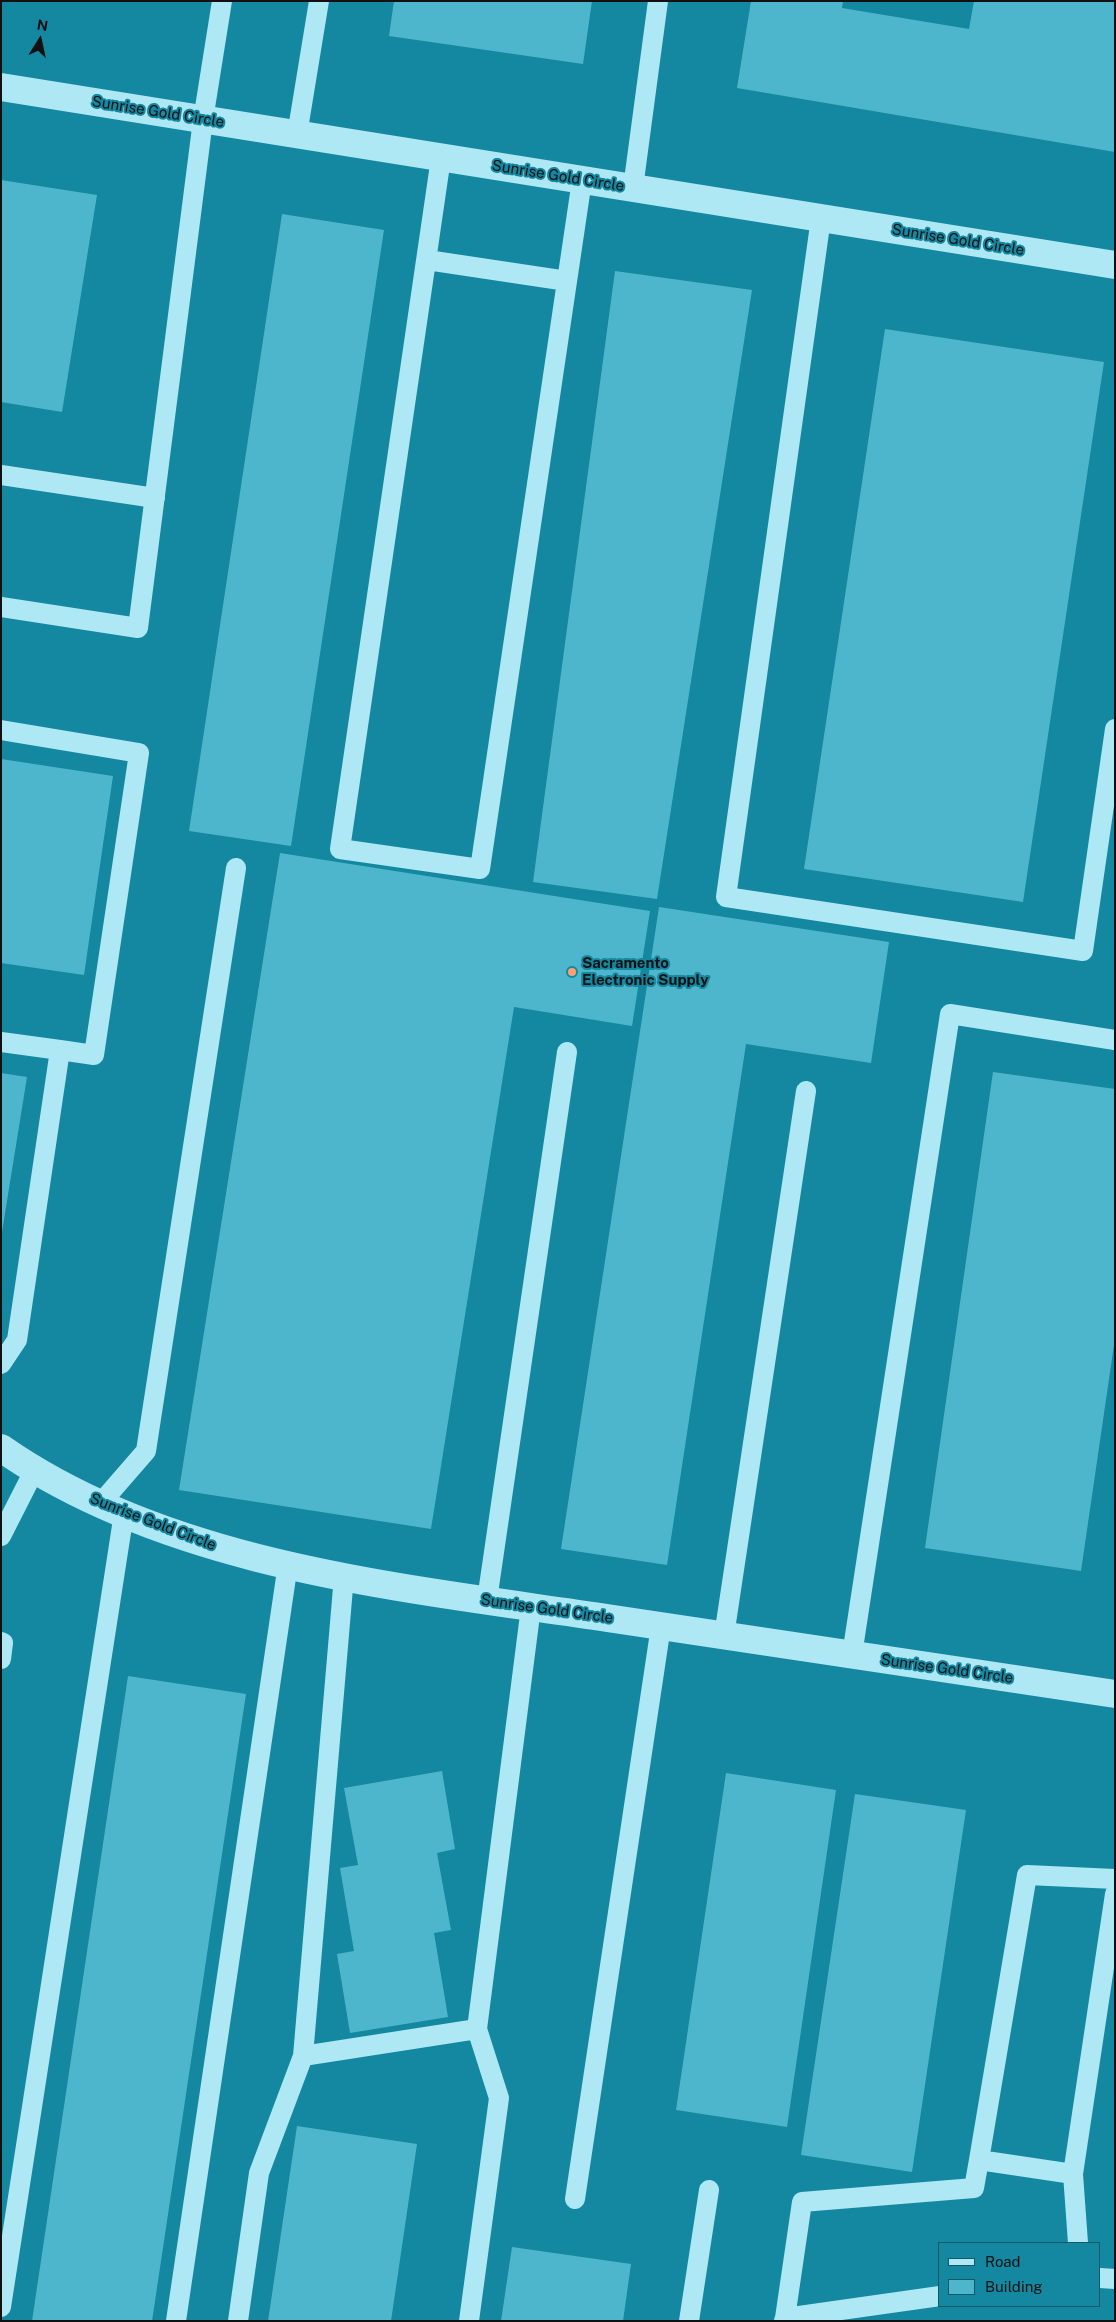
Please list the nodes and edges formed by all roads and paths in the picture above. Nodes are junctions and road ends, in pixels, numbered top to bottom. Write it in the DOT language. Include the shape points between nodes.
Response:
graph roads {
  1 [pos="222,1"];
  2 [pos="319,1"];
  3 [pos="658,1"];
  4 [pos="1,87"];
  5 [pos="203,120"];
  6 [pos="297,135"];
  7 [pos="441,158"];
  8 [pos="582,180"];
  9 [pos="633,188"];
  10 [pos="821,218"];
  11 [pos="427,260"];
  12 [pos="1115,264"];
  13 [pos="567,281"];
  14 [pos="1,476"];
  15 [pos="155,498"];
  16 [pos="1,607"];
  17 [pos="1115,729"];
  18 [pos="1,730"];
  19 [pos="236,868"];
  20 [pos="1115,1040"];
  21 [pos="1,1042"];
  22 [pos="60,1050"];
  23 [pos="567,1052"];
  24 [pos="806,1091"];
  25 [pos="1,1364"];
  26 [pos="1,1448"];
  27 [pos="35,1469"];
  28 [pos="112,1509"];
  29 [pos="1,1536"];
  30 [pos="288,1564"];
  31 [pos="344,1576"];
  32 [pos="487,1600"];
  33 [pos="531,1607"];
  34 [pos="661,1626"];
  35 [pos="724,1636"];
  36 [pos="1,1642"];
  37 [pos="852,1655"];
  38 [pos="1,1659"];
  39 [pos="1115,1694"];
  40 [pos="1115,1879"];
  41 [pos="1115,1894"];
  42 [pos="476,2029"];
  43 [pos="303,2056"];
  44 [pos="978,2160"];
  45 [pos="1073,2174"];
  46 [pos="709,2190"];
  47 [pos="575,2199"];
  48 [pos="1078,2242"];
  49 [pos="1101,2278"];
  50 [pos="1115,2279"];
  51 [pos="938,2296"];
  52 [pos="1,2307"];
  53 [pos="785,2319"];
  54 [pos="176,2321"];
  55 [pos="238,2321"];
  56 [pos="469,2321"];
  57 [pos="689,2321"];
  1 -- 5 [label="lane"];
  2 -- 6 [label="lane"];
  3 -- 9 [label="lane"];
  4 -- 5 [label="street, Sunrise Gold Circle"];
  5 -- 6 [label="street, Sunrise Gold Circle"];
  5 -- 15 [label="lane"];
  6 -- 7 [label="street, Sunrise Gold Circle"];
  7 -- 8 [label="street, Sunrise Gold Circle"];
  7 -- 11 [label="lane"];
  8 -- 9 [label="street, Sunrise Gold Circle"];
  8 -- 13 [label="lane"];
  9 -- 10 [label="street, Sunrise Gold Circle"];
  10 -- 12 [label="street, Sunrise Gold Circle"];
  10 -- 17 [label="lane" via="726,897 1083,952"];
  11 -- 13 [label="lane"];
  11 -- 13 [label="lane" via="340,849 480,869"];
  14 -- 15 [label="lane"];
  15 -- 16 [label="lane" via="138,628"];
  18 -- 22 [label="lane" via="139,753 94,1055"];
  19 -- 28 [label="lane" via="146,1450"];
  20 -- 37 [label="lane" via="950,1014"];
  21 -- 22 [label="lane"];
  22 -- 25 [label="lane" via="17,1340"];
  23 -- 32 [label="lane"];
  24 -- 35 [label="lane"];
  26 -- 27 [label="street, Sunrise Gold Circle"];
  27 -- 28 [label="street, Sunrise Gold Circle"];
  27 -- 29 [label="lane"];
  28 -- 30 [label="street, Sunrise Gold Circle" via="199,1542"];
  28 -- 52 [label="lane"];
  30 -- 31 [label="street, Sunrise Gold Circle"];
  30 -- 54 [label="lane"];
  31 -- 32 [label="street, Sunrise Gold Circle"];
  31 -- 43 [label="lane"];
  32 -- 33 [label="street, Sunrise Gold Circle"];
  33 -- 34 [label="street, Sunrise Gold Circle"];
  33 -- 42 [label="lane"];
  34 -- 35 [label="street, Sunrise Gold Circle"];
  34 -- 47 [label="lane"];
  35 -- 37 [label="street, Sunrise Gold Circle"];
  36 -- 38 [label="lane" via="4,1643"];
  37 -- 39 [label="street, Sunrise Gold Circle"];
  40 -- 44 [label="lane" via="1027,1875"];
  41 -- 45 [label="lane"];
  42 -- 43 [label="lane"];
  42 -- 56 [label="lane" via="500,2098"];
  43 -- 55 [label="lane" via="259,2174"];
  44 -- 45 [label="lane"];
  44 -- 53 [label="lane" via="974,2188 802,2202"];
  45 -- 48 [label="lane"];
  46 -- 57 [label="lane"];
  49 -- 50 [label="lane"];
  51 -- 53 [label="lane"];
}
